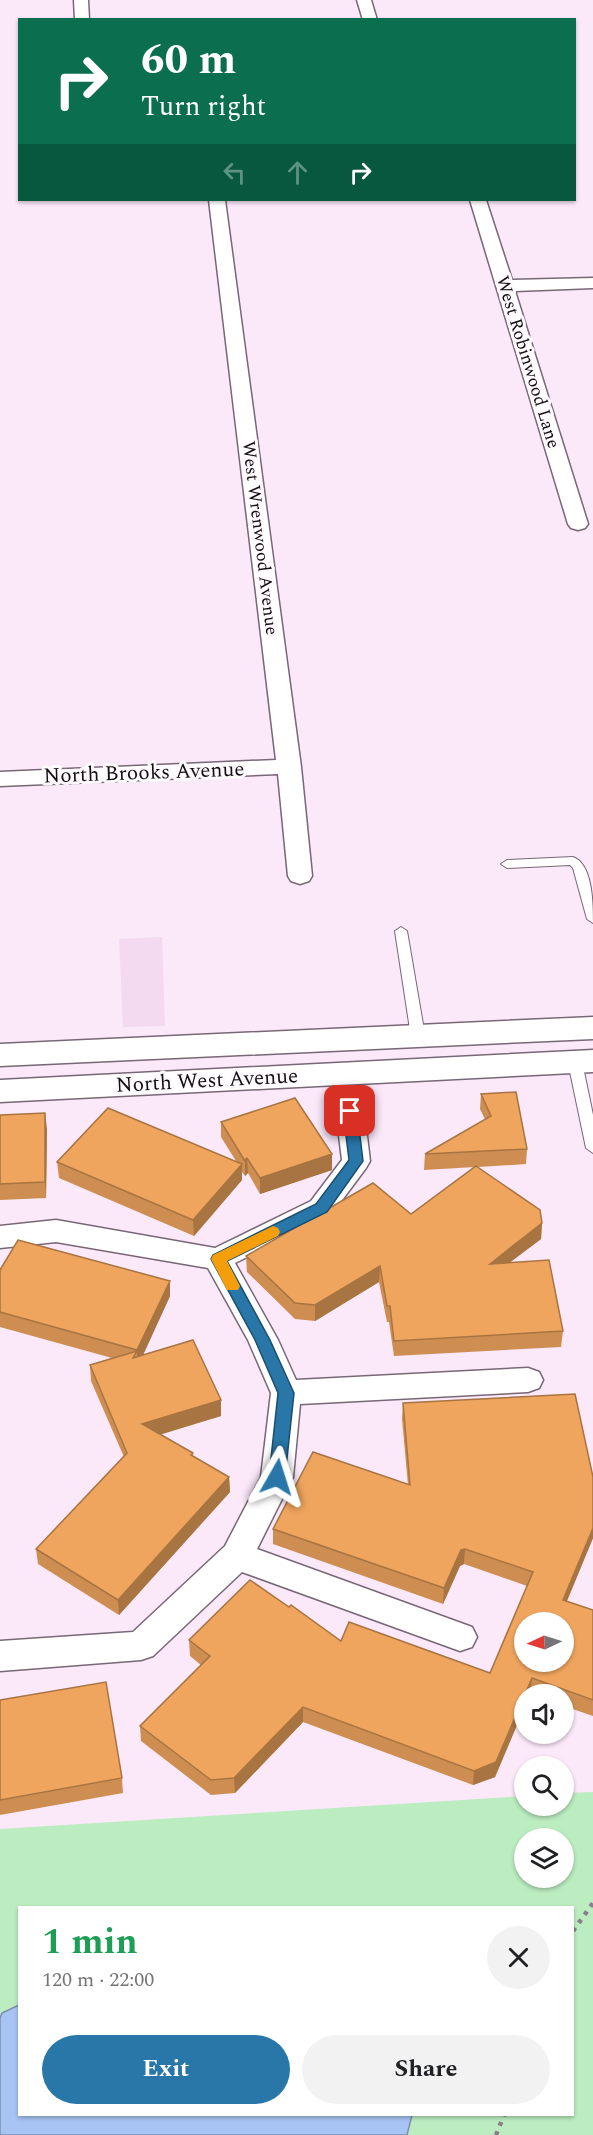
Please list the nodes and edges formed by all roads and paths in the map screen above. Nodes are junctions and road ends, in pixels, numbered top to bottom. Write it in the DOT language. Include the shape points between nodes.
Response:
graph roads {
  1 [pos="81,0"];
  2 [pos="364,0"];
  3 [pos="81,18"];
  4 [pos="369,18"];
  5 [pos="217,201"];
  6 [pos="478,201"];
  7 [pos="593,283"];
  8 [pos="505,286"];
  9 [pos="578,524"];
  10 [pos="289,767"];
  11 [pos="0,779"];
  12 [pos="507,864"];
  13 [pos="300,876"];
  14 [pos="593,919"];
  15 [pos="401,931"];
  16 [pos="593,1028"];
  17 [pos="418,1036"];
  18 [pos="0,1055"];
  19 [pos="584,1061"];
  20 [pos="0,1091"];
  21 [pos="350,1111"];
  22 [pos="592,1140"];
  23 [pos="0,1237"];
  24 [pos="218,1259"];
  25 [pos="528,1380"];
  26 [pos="286,1393"];
  27 [pos="237,1556"];
  28 [pos="460,1637"];
  29 [pos="0,1656"];
  30 [pos="593,1903"];
  31 [pos="574,1930"];
  32 [pos="504,2116"];
  33 [pos="496,2135"];
  1 -- 3 [label="street"];
  2 -- 4 [label="street"];
  5 -- 10 [label="street, West Wrenwood Avenue"];
  6 -- 8 [label="street, West Robinwood Lane"];
  7 -- 8 [label="street"];
  8 -- 9 [label="street, West Robinwood Lane"];
  10 -- 11 [label="street, North Brooks Avenue"];
  10 -- 13 [label="street, West Wrenwood Avenue"];
  12 -- 14 [label="lane" via="573,861 579,867"];
  15 -- 17 [label="lane"];
  16 -- 17 [label="main road, North West Avenue"];
  17 -- 18 [label="main road, North West Avenue"];
  19 -- 20 [label="main road, North West Avenue"];
  19 -- 22 [label="lane"];
  21 -- 24 [label="street" via="356,1161 321,1208"];
  23 -- 24 [label="street" via="56,1231"];
  24 -- 26 [label="street" via="263,1340"];
  25 -- 26 [label="street"];
  26 -- 27 [label="street" via="277,1477"];
  27 -- 28 [label="street"];
  27 -- 29 [label="street" via="141,1646"];
  30 -- 31 [label="path"];
  32 -- 33 [label="path"];
}
